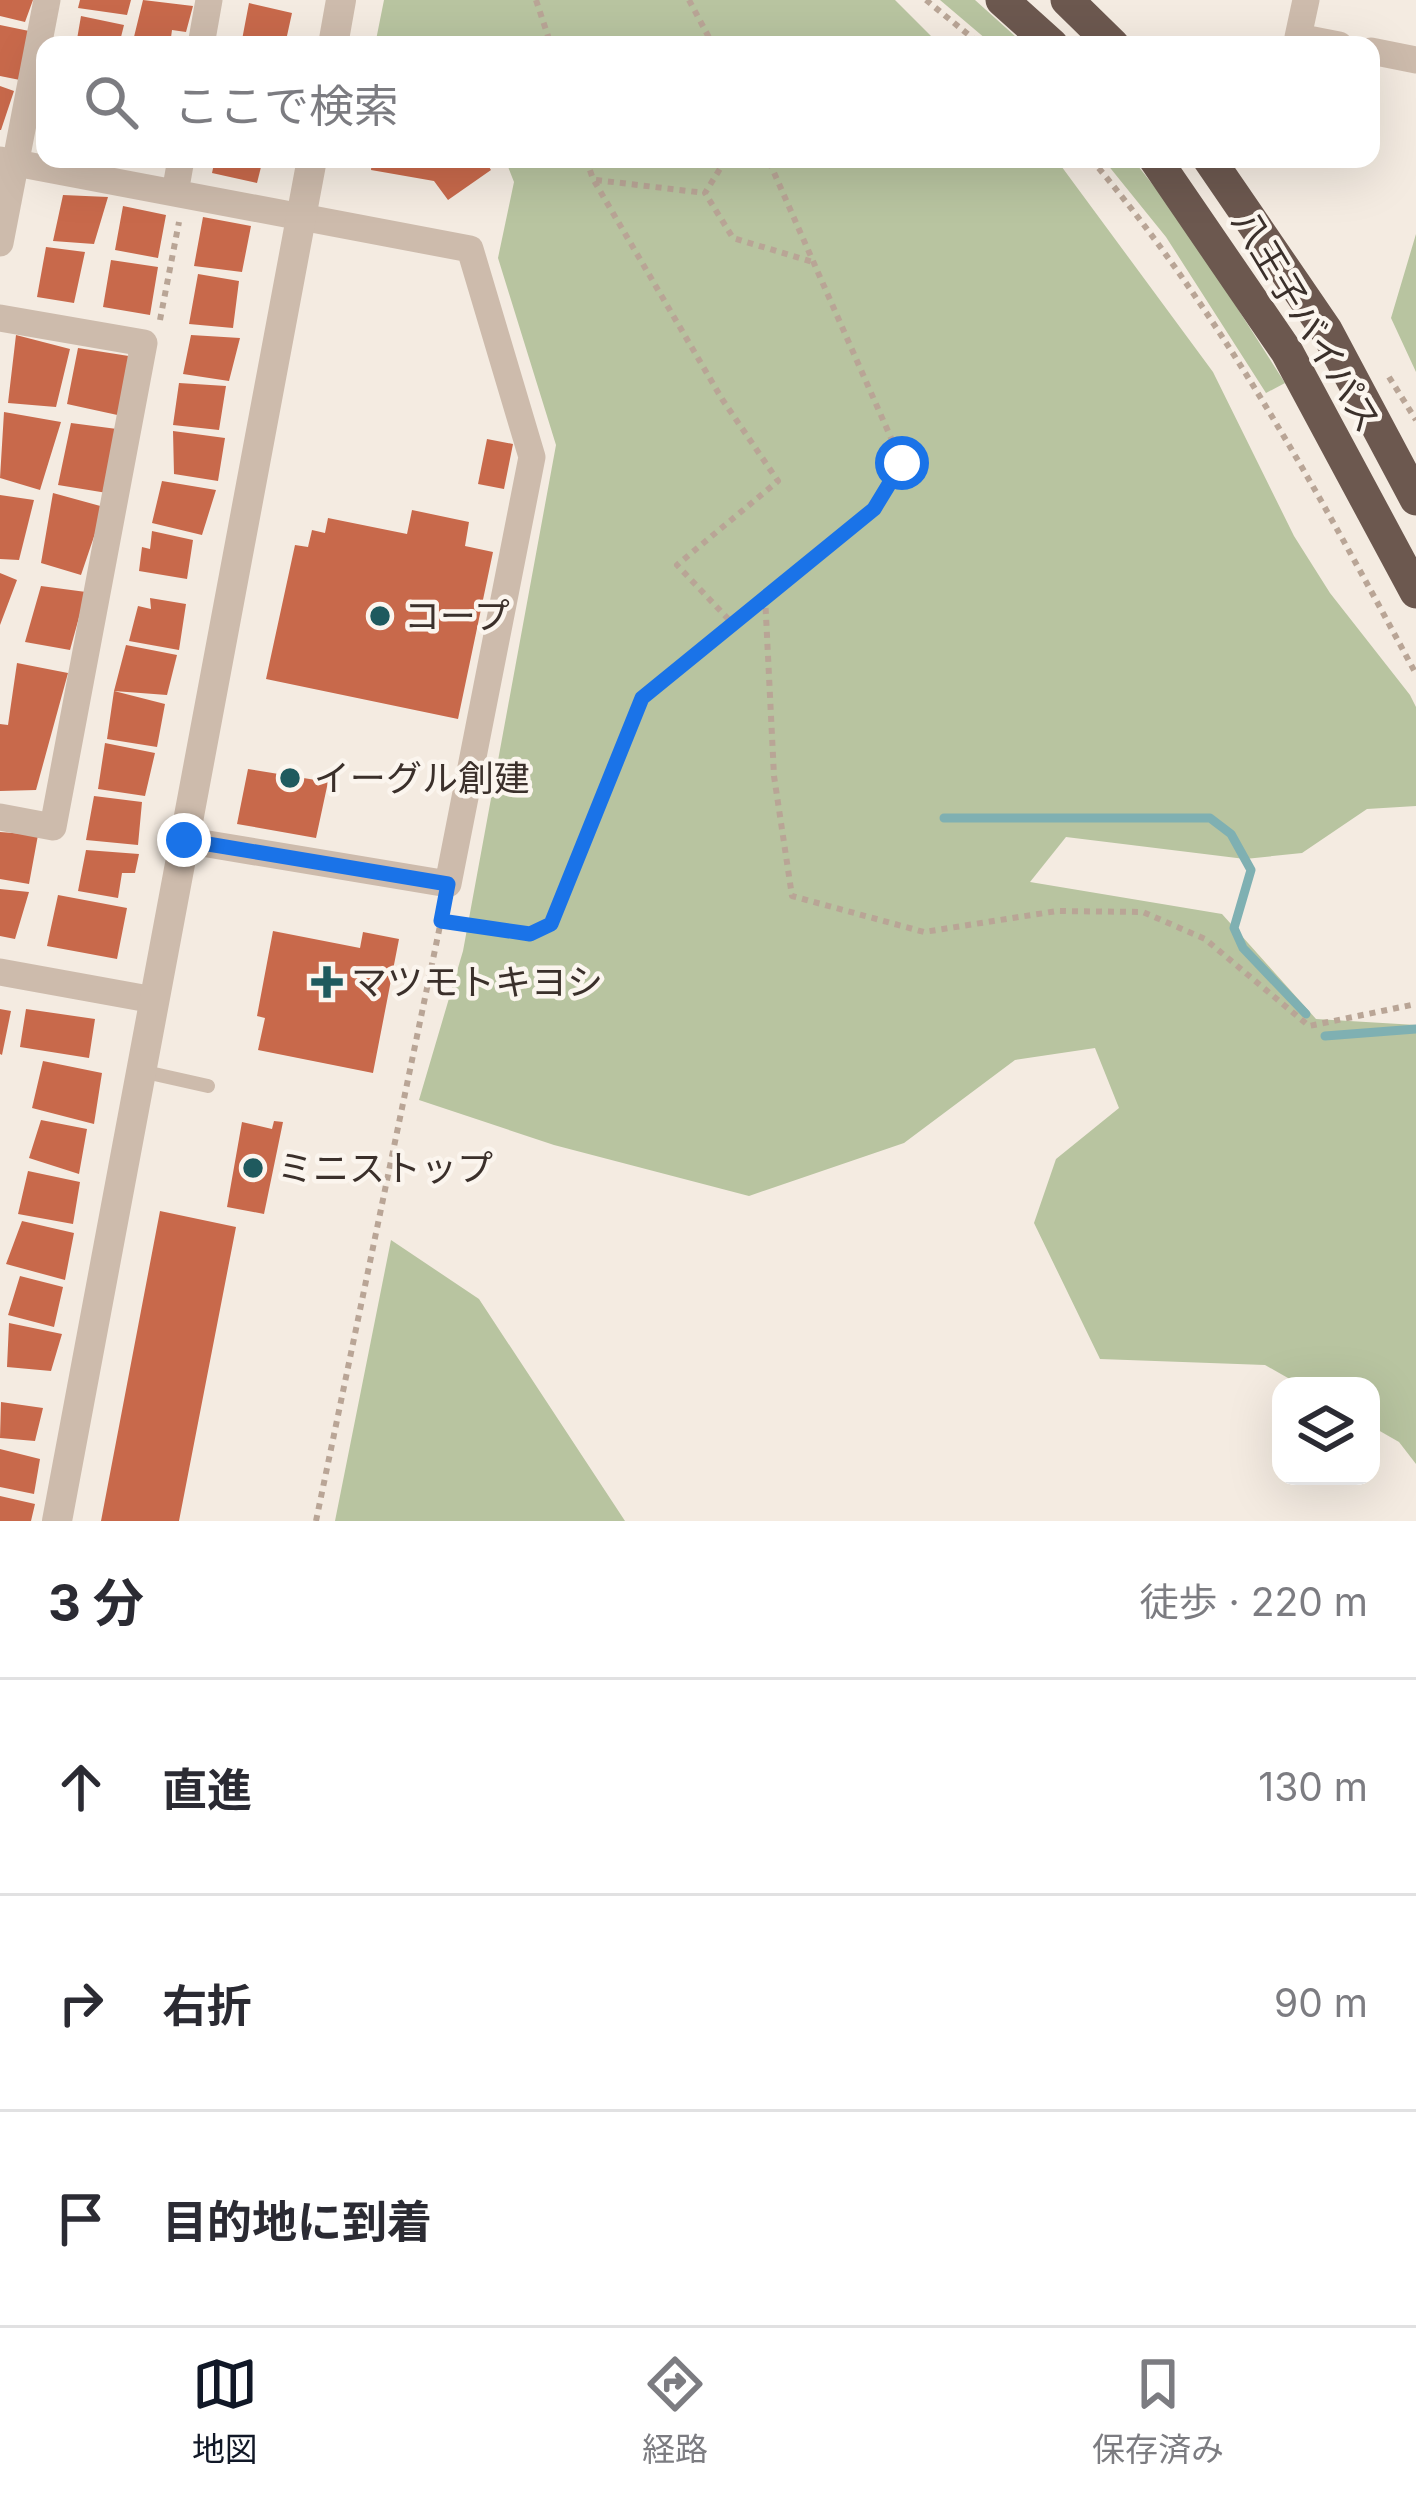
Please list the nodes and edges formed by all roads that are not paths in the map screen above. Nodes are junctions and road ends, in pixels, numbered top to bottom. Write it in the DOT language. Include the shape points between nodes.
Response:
graph roads {
  1 [pos="47,0"];
  2 [pos="208,0"];
  3 [pos="341,0"];
  4 [pos="1002,0"];
  5 [pos="1067,0"];
  6 [pos="1306,0"];
  7 [pos="38,36"];
  8 [pos="202,36"];
  9 [pos="335,36"];
  10 [pos="1042,36"];
  11 [pos="1104,36"];
  12 [pos="1298,36"];
  13 [pos="36,45"];
  14 [pos="1380,53"];
  15 [pos="1416,60"];
  16 [pos="7,162"];
  17 [pos="39,168"];
  18 [pos="181,168"];
  19 [pos="310,168"];
  20 [pos="1161,168"];
  21 [pos="1216,168"];
  22 [pos="180,194"];
  23 [pos="302,217"];
  24 [pos="0,243"];
  25 [pos="0,318"];
  26 [pos="1364,401"];
  27 [pos="1416,472"];
  28 [pos="1416,499"];
  29 [pos="1416,592"];
  30 [pos="0,817"];
  31 [pos="184,840"];
  32 [pos="0,972"];
  33 [pos="154,1000"];
  34 [pos="141,1071"];
  35 [pos="208,1086"];
  36 [pos="57,1521"];
  1 -- 7 [label="street"];
  2 -- 8 [label="street"];
  3 -- 9 [label="street"];
  4 -- 10 [label="highway"];
  5 -- 11 [label="highway"];
  6 -- 12 [label="street"];
  13 -- 16 [label="street"];
  14 -- 15 [label="street"];
  16 -- 24 [label="street"];
  17 -- 22 [label="street"];
  18 -- 22 [label="street"];
  19 -- 23 [label="street"];
  20 -- 29 [label="highway, 八王子バイパス" via="1287,352"];
  21 -- 26 [label="highway, 八王子バイパス"];
  22 -- 23 [label="street"];
  23 -- 31 [label="street"];
  23 -- 31 [label="street" via="470,249 532,457 448,884"];
  25 -- 30 [label="street" via="144,343 53,827"];
  26 -- 27 [label="highway"];
  26 -- 28 [label="highway, 八王子バイパス"];
  31 -- 33 [label="street"];
  32 -- 33 [label="street"];
  33 -- 34 [label="street"];
  34 -- 35 [label="lane"];
  34 -- 36 [label="street"];
}
